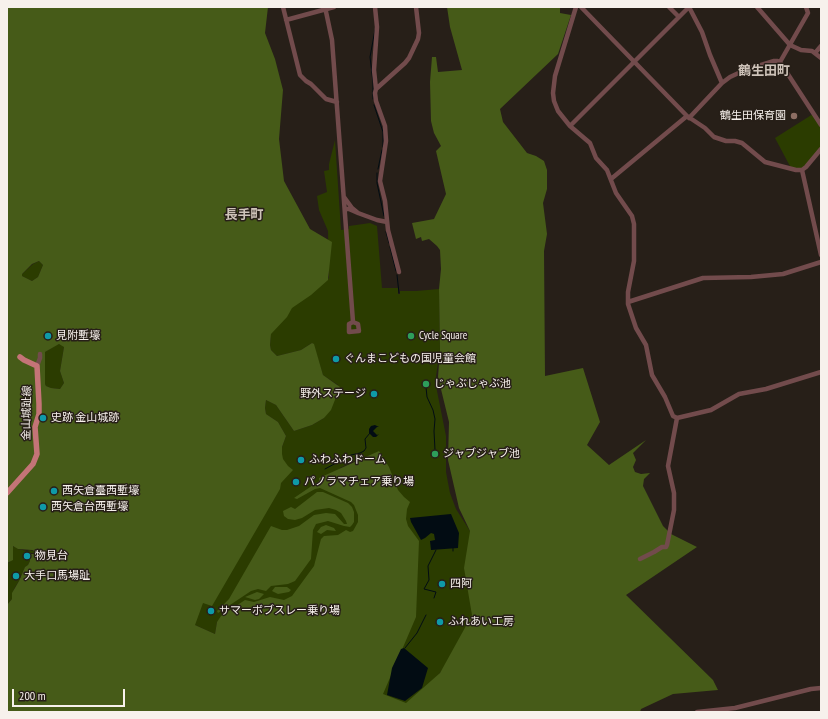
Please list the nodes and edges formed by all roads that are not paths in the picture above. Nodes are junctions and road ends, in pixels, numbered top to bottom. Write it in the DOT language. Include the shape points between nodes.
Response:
graph roads {
  1 [pos="283,7"];
  2 [pos="334,7"];
  3 [pos="375,7"];
  4 [pos="416,7"];
  5 [pos="576,7"];
  6 [pos="581,7"];
  7 [pos="669,7"];
  8 [pos="689,7"];
  9 [pos="756,7"];
  10 [pos="806,7"];
  11 [pos="325,8"];
  12 [pos="679,17"];
  13 [pos="286,20"];
  14 [pos="790,45"];
  15 [pos="821,46"];
  16 [pos="815,53"];
  17 [pos="821,58"];
  18 [pos="634,62"];
  19 [pos="780,62"];
  20 [pos="722,83"];
  21 [pos="376,89"];
  22 [pos="337,102"];
  23 [pos="688,117"];
  24 [pos="821,125"];
  25 [pos="570,126"];
  26 [pos="821,149"];
  27 [pos="802,170"];
  28 [pos="611,179"];
  29 [pos="344,196"];
  30 [pos="345,209"];
  31 [pos="358,213"];
  32 [pos="387,222"];
  33 [pos="821,255"];
  34 [pos="821,262"];
  35 [pos="399,272"];
  36 [pos="628,302"];
  37 [pos="353,322"];
  38 [pos="40,354"];
  39 [pos="20,357"];
  40 [pos="37,366"];
  41 [pos="821,372"];
  42 [pos="677,418"];
  43 [pos="7,493"];
  44 [pos="640,559"];
  45 [pos="821,688"];
  46 [pos="697,712"];
  1 -- 13 [label="street"];
  2 -- 11 [label="street"];
  3 -- 21 [label="street"];
  4 -- 21 [label="street" via="419,34 409,58"];
  5 -- 25 [label="street" via="552,93 555,105"];
  6 -- 18 [label="street"];
  7 -- 12 [label="street"];
  8 -- 12 [label="street"];
  8 -- 20 [label="street"];
  9 -- 14 [label="street"];
  10 -- 14 [label="street" via="808,13"];
  11 -- 13 [label="street"];
  11 -- 22 [label="street" via="332,40"];
  12 -- 18 [label="street"];
  13 -- 22 [label="street" via="300,76 326,100"];
  14 -- 16 [label="street"];
  14 -- 19 [label="street"];
  15 -- 16 [label="street"];
  16 -- 17 [label="street"];
  18 -- 23 [label="street"];
  18 -- 25 [label="street"];
  19 -- 20 [label="street" via="774,60 745,70"];
  19 -- 24 [label="street"];
  20 -- 23 [label="street"];
  21 -- 32 [label="street" via="376,101 386,132 380,181"];
  22 -- 29 [label="street"];
  23 -- 27 [label="street" via="714,137 742,143 765,162 792,170"];
  23 -- 28 [label="street"];
  25 -- 28 [label="street" via="590,143 596,158"];
  26 -- 27 [label="street"];
  27 -- 33 [label="street"];
  28 -- 36 [label="street" via="616,193 631,213 634,224 634,261"];
  29 -- 30 [label="street"];
  29 -- 31 [label="street"];
  30 -- 31 [label="street"];
  30 -- 37 [label="street"];
  31 -- 32 [label="street"];
  32 -- 35 [label="street"];
  34 -- 36 [label="street" via="783,274 703,278"];
  36 -- 42 [label="street" via="636,328 646,345 652,375 673,416"];
  38 -- 40 [label="street"];
  39 -- 40 [label="main road"];
  40 -- 43 [label="main road, 金山城趾線" via="37,458"];
  41 -- 42 [label="street" via="766,389 739,394 711,410"];
  42 -- 44 [label="street" via="668,466 674,493 674,510 667,545"];
  45 -- 46 [label="street" via="735,708"];
}
